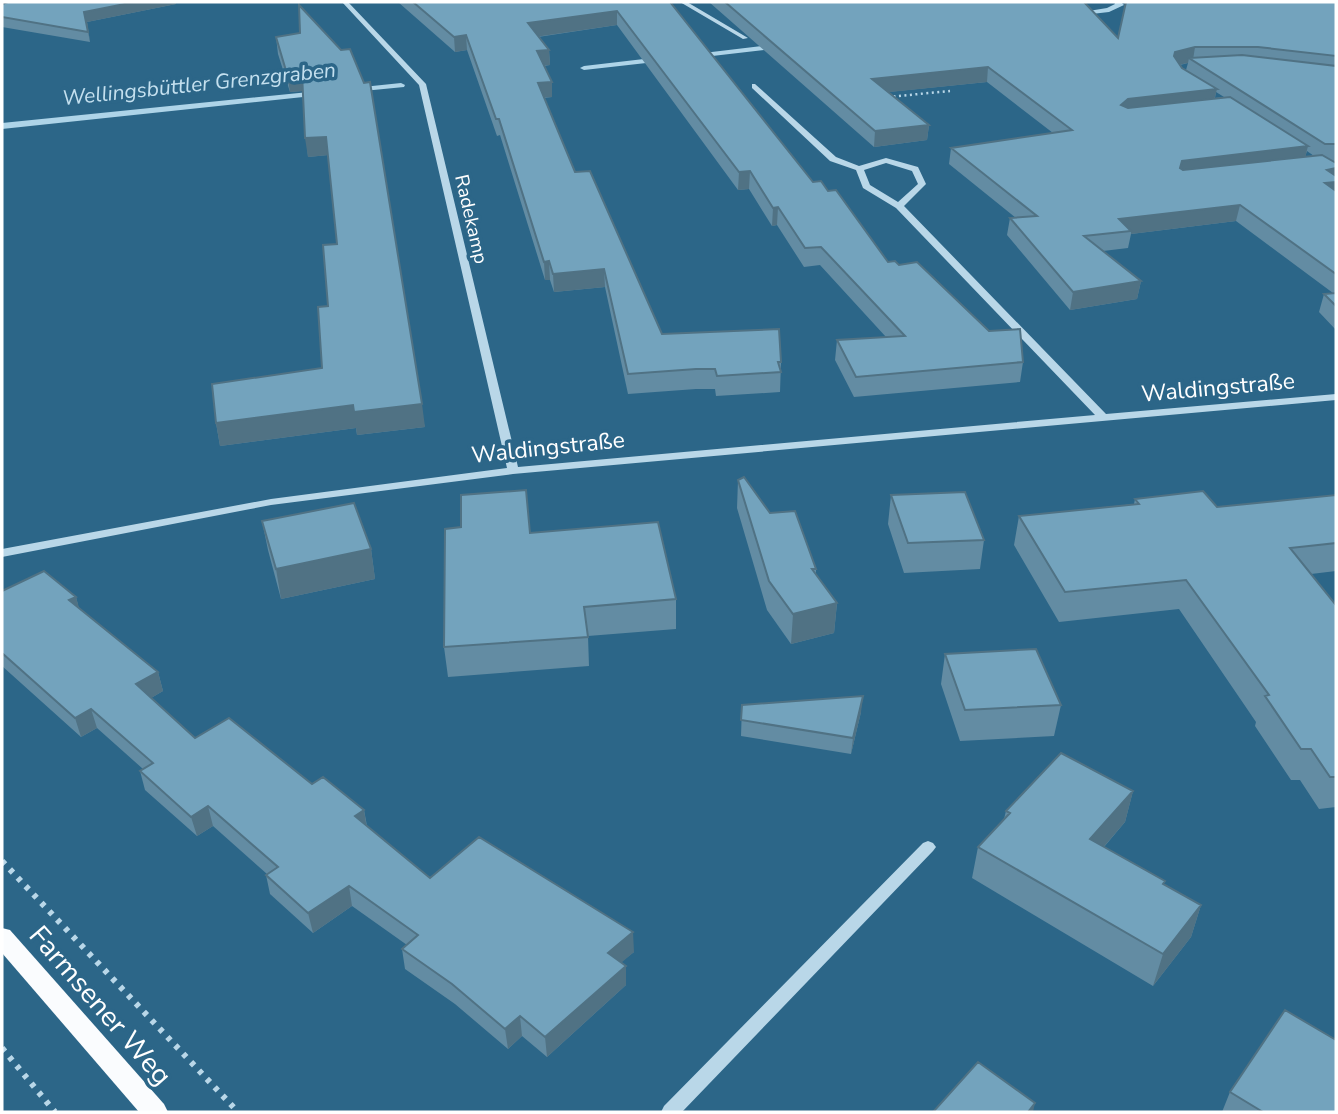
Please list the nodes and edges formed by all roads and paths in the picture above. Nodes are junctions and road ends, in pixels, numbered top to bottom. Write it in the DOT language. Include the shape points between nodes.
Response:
graph roads {
  1 [pos="345,2"];
  2 [pos="683,2"];
  3 [pos="745,38"];
  4 [pos="755,86"];
  5 [pos="950,90"];
  6 [pos="881,97"];
  7 [pos="859,169"];
  8 [pos="899,206"];
  9 [pos="1336,397"];
  10 [pos="1103,418"];
  11 [pos="513,471"];
  12 [pos="2,553"];
  13 [pos="928,847"];
  14 [pos="2,861"];
  15 [pos="2,937"];
  16 [pos="2,1048"];
  17 [pos="55,1112"];
  18 [pos="155,1112"];
  19 [pos="238,1112"];
  20 [pos="670,1112"];
  1 -- 11 [label="street, Radekamp" via="422,84"];
  2 -- 3 [label="street"];
  4 -- 7 [label="street" via="833,159"];
  5 -- 6 [label="path"];
  7 -- 8 [label="street" via="866,186"];
  7 -- 8 [label="street" via="886,160 915,169 922,184"];
  8 -- 10 [label="street"];
  9 -- 10 [label="street, Waldingstraße"];
  10 -- 11 [label="street, Waldingstraße"];
  11 -- 12 [label="street, Waldingstraße" via="271,502"];
  13 -- 20 [label="street"];
  14 -- 19 [label="path"];
  15 -- 18 [label="main road, Farmsener Weg"];
  16 -- 17 [label="path"];
}
